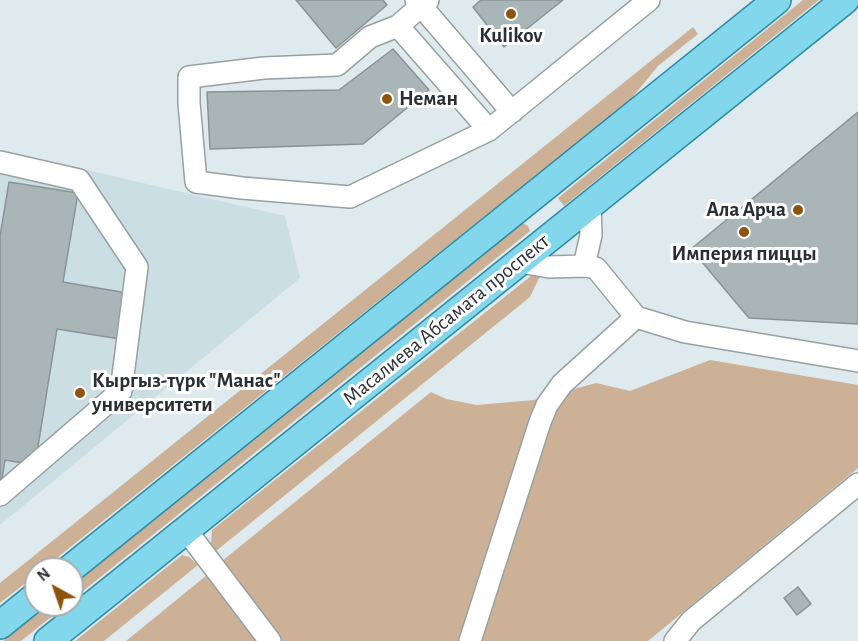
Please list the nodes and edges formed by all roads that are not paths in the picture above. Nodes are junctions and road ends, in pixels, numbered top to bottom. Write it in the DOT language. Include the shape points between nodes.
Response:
graph roads {
  1 [pos="650,0"];
  2 [pos="777,0"];
  3 [pos="844,0"];
  4 [pos="422,2"];
  5 [pos="398,26"];
  6 [pos="512,112"];
  7 [pos="489,130"];
  8 [pos="0,162"];
  9 [pos="530,199"];
  10 [pos="590,205"];
  11 [pos="556,232"];
  12 [pos="520,261"];
  13 [pos="584,266"];
  14 [pos="636,316"];
  15 [pos="858,361"];
  16 [pos="858,484"];
  17 [pos="0,495"];
  18 [pos="186,530"];
  19 [pos="84,558"];
  20 [pos="24,606"];
  21 [pos="0,625"];
  22 [pos="48,641"];
  23 [pos="270,641"];
  24 [pos="470,641"];
  25 [pos="675,641"];
  1 -- 6 [label="street"];
  2 -- 9 [label="main road, Масалиева Абсамата проспект"];
  3 -- 10 [label="main road, Масалиева Абсамата проспект"];
  4 -- 5 [label="street"];
  4 -- 6 [label="street"];
  5 -- 7 [label="street"];
  5 -- 7 [label="street" via="370,37 337,65 189,77 195,182 350,197"];
  6 -- 7 [label="street"];
  8 -- 17 [label="street" via="79,180 137,267 121,391"];
  9 -- 11 [label="main road"];
  9 -- 19 [label="main road, Масалиева Абсамата проспект"];
  10 -- 11 [label="main road, Масалиева Абсамата проспект"];
  10 -- 13 [label="street" via="591,235"];
  11 -- 12 [label="main road, Масалиева Абсамата проспект"];
  12 -- 13 [label="street" via="549,267"];
  12 -- 18 [label="main road, Масалиева Абсамата проспект"];
  13 -- 14 [label="street" via="596,268"];
  14 -- 15 [label="street" via="685,332"];
  14 -- 24 [label="street" via="562,384 547,405"];
  16 -- 25 [label="street" via="691,621"];
  18 -- 22 [label="main road, Масалиева Абсамата проспект"];
  18 -- 23 [label="street"];
  20 -- 21 [label="main road"];
}
